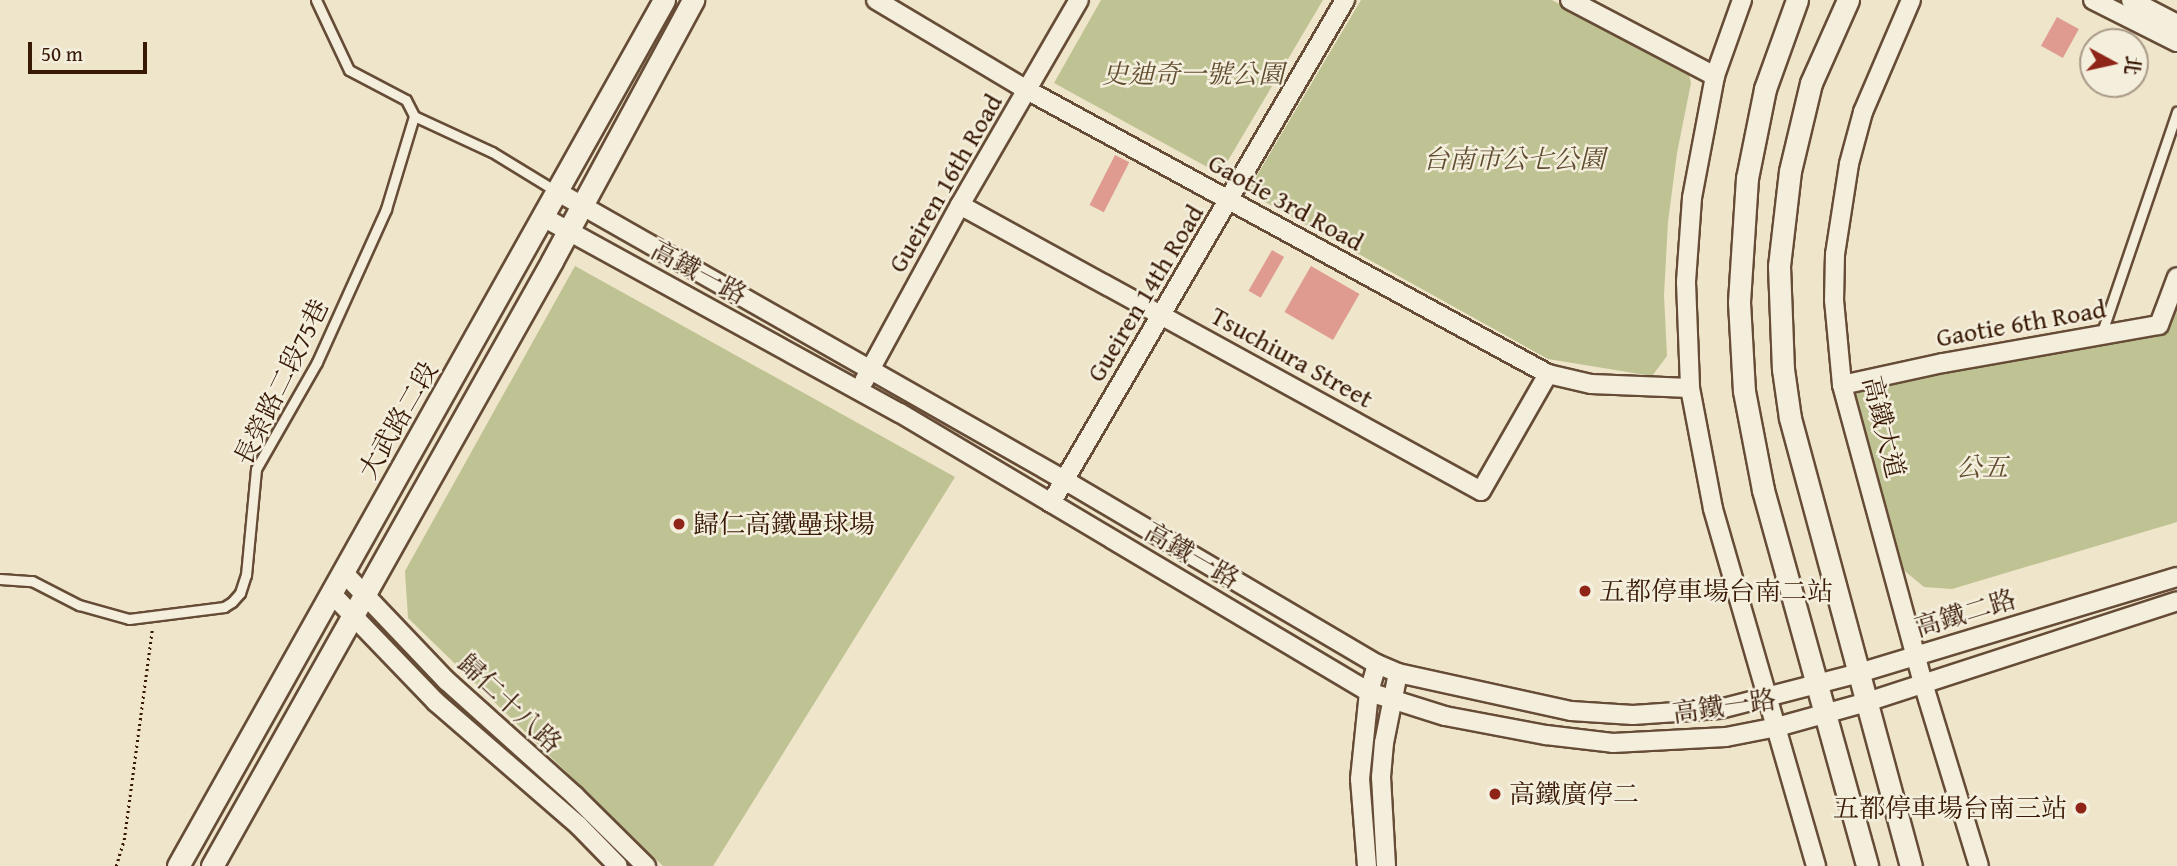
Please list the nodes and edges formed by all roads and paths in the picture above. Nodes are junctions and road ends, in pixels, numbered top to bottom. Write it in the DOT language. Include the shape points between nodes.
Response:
graph roads {
  1 [pos="316,0"];
  2 [pos="664,0"];
  3 [pos="693,0"];
  4 [pos="876,0"];
  5 [pos="1079,0"];
  6 [pos="1345,0"];
  7 [pos="1570,0"];
  8 [pos="1742,0"];
  9 [pos="1797,0"];
  10 [pos="1848,0"];
  11 [pos="1911,0"];
  12 [pos="2093,0"];
  13 [pos="2131,0"];
  14 [pos="904,7"];
  15 [pos="2177,24"];
  16 [pos="2177,42"];
  17 [pos="1716,76"];
  18 [pos="1027,90"];
  19 [pos="2177,112"];
  20 [pos="414,116"];
  21 [pos="558,192"];
  22 [pos="1230,201"];
  23 [pos="960,205"];
  24 [pos="581,207"];
  25 [pos="543,217"];
  26 [pos="568,232"];
  27 [pos="2177,277"];
  28 [pos="1161,315"];
  29 [pos="2101,335"];
  30 [pos="870,371"];
  31 [pos="1548,374"];
  32 [pos="1842,385"];
  33 [pos="1690,387"];
  34 [pos="858,393"];
  35 [pos="1066,481"];
  36 [pos="1051,503"];
  37 [pos="344,573"];
  38 [pos="2177,578"];
  39 [pos="0,579"];
  40 [pos="332,594"];
  41 [pos="2177,601"];
  42 [pos="357,604"];
  43 [pos="154,615"];
  44 [pos="1915,656"];
  45 [pos="1377,664"];
  46 [pos="1398,673"];
  47 [pos="1859,673"];
  48 [pos="1923,683"];
  49 [pos="1816,685"];
  50 [pos="1369,692"];
  51 [pos="1768,697"];
  52 [pos="1392,699"];
  53 [pos="1867,702"];
  54 [pos="1824,714"];
  55 [pos="1777,727"];
  56 [pos="116,866"];
  57 [pos="178,866"];
  58 [pos="212,866"];
  59 [pos="618,866"];
  60 [pos="646,866"];
  61 [pos="1367,866"];
  62 [pos="1386,866"];
  63 [pos="1816,866"];
  64 [pos="1867,866"];
  65 [pos="1911,866"];
  66 [pos="1979,866"];
  1 -- 20 [label="lane" via="349,70 406,100"];
  2 -- 21 [label="street, 大武路二段"];
  3 -- 24 [label="street"];
  4 -- 14 [label="street, Gaotie 3rd Road"];
  5 -- 18 [label="street, Gueiren 16th Road"];
  6 -- 22 [label="street, Gueiren 14th Road"];
  7 -- 17 [label="street"];
  8 -- 17 [label="street"];
  9 -- 49 [label="street" via="1765,89 1754,136 1739,302 1744,391 1753,442"];
  10 -- 47 [label="street" via="1811,83 1798,127 1783,211 1780,317 1790,418"];
  11 -- 32 [label="street, 高鐵大道" via="1863,112 1849,164 1835,254"];
  12 -- 16 [label="street"];
  13 -- 15 [label="street"];
  14 -- 18 [label="street, Gaotie 3rd Road"];
  17 -- 33 [label="street" via="1695,171 1689,225"];
  18 -- 22 [label="street, Gaotie 3rd Road"];
  18 -- 23 [label="street, Gueiren 16th Road"];
  19 -- 29 [label="lane"];
  20 -- 21 [label="lane" via="492,152"];
  20 -- 43 [label="lane, 長榮路二段75巷" via="386,209 317,362 256,469 246,575 240,593 224,607"];
  21 -- 24 [label="street, 高鐵一路"];
  21 -- 25 [label="street, 大武路二段"];
  22 -- 28 [label="street, Gueiren 14th Road"];
  22 -- 31 [label="street, Gaotie 3rd Road"];
  23 -- 28 [label="street, Tsuchiura Street"];
  23 -- 30 [label="street, Gueiren 16th Road"];
  24 -- 26 [label="street"];
  24 -- 30 [label="street, 高鐵一路"];
  25 -- 26 [label="street, 高鐵一路"];
  25 -- 37 [label="street, 大武路二段"];
  26 -- 34 [label="street, 高鐵一路" via="754,331"];
  26 -- 42 [label="street"];
  27 -- 29 [label="street, Gaotie 6th Road" via="2159,325"];
  28 -- 31 [label="street, Tsuchiura Street" via="1481,491"];
  28 -- 35 [label="street, Gueiren 14th Road"];
  29 -- 32 [label="street, Gaotie 6th Road"];
  30 -- 34 [label="street, Gueiren 16th Road"];
  30 -- 35 [label="street, 高鐵一路"];
  31 -- 33 [label="street, Gaotie 3rd Road" via="1591,384"];
  32 -- 44 [label="street, 高鐵大道"];
  33 -- 51 [label="street" via="1713,509"];
  34 -- 36 [label="street, 高鐵一路"];
  35 -- 36 [label="street, Gueiren 14th Road"];
  35 -- 45 [label="street, 高鐵一路"];
  36 -- 50 [label="street, 高鐵一路"];
  37 -- 40 [label="street, 大武路二段"];
  37 -- 42 [label="street, 歸仁十八路"];
  38 -- 44 [label="street, 高鐵二路"];
  39 -- 43 [label="lane, 長榮路二段75巷" via="32,582 111,615 129,619"];
  40 -- 42 [label="street, 歸仁十八路"];
  40 -- 57 [label="street, 大武路二段"];
  41 -- 48 [label="street, 高鐵二路"];
  42 -- 58 [label="street"];
  42 -- 59 [label="street, 歸仁十八路" via="436,702 578,825"];
  42 -- 60 [label="street, 歸仁十八路" via="575,796"];
  43 -- 56 [label="path" via="124,840"];
  44 -- 47 [label="street, 高鐵二路"];
  44 -- 48 [label="street, 高鐵大道"];
  45 -- 46 [label="street, 高鐵一路"];
  45 -- 50 [label="street"];
  46 -- 51 [label="street, 高鐵一路" via="1571,711 1675,713 1720,709"];
  46 -- 52 [label="street"];
  47 -- 49 [label="street, 高鐵二路"];
  47 -- 53 [label="street"];
  48 -- 53 [label="street, 高鐵二路"];
  48 -- 66 [label="street, 高鐵大道"];
  49 -- 51 [label="street, 高鐵二路"];
  49 -- 54 [label="street"];
  50 -- 52 [label="street, 高鐵一路"];
  50 -- 61 [label="street" via="1360,779"];
  51 -- 55 [label="street"];
  52 -- 55 [label="street, 高鐵一路" via="1445,716 1545,736 1613,743 1726,737"];
  52 -- 62 [label="street" via="1381,778"];
  53 -- 54 [label="street, 高鐵一路"];
  53 -- 65 [label="street"];
  54 -- 55 [label="street, 高鐵一路"];
  54 -- 64 [label="street"];
  55 -- 63 [label="street"];
}
